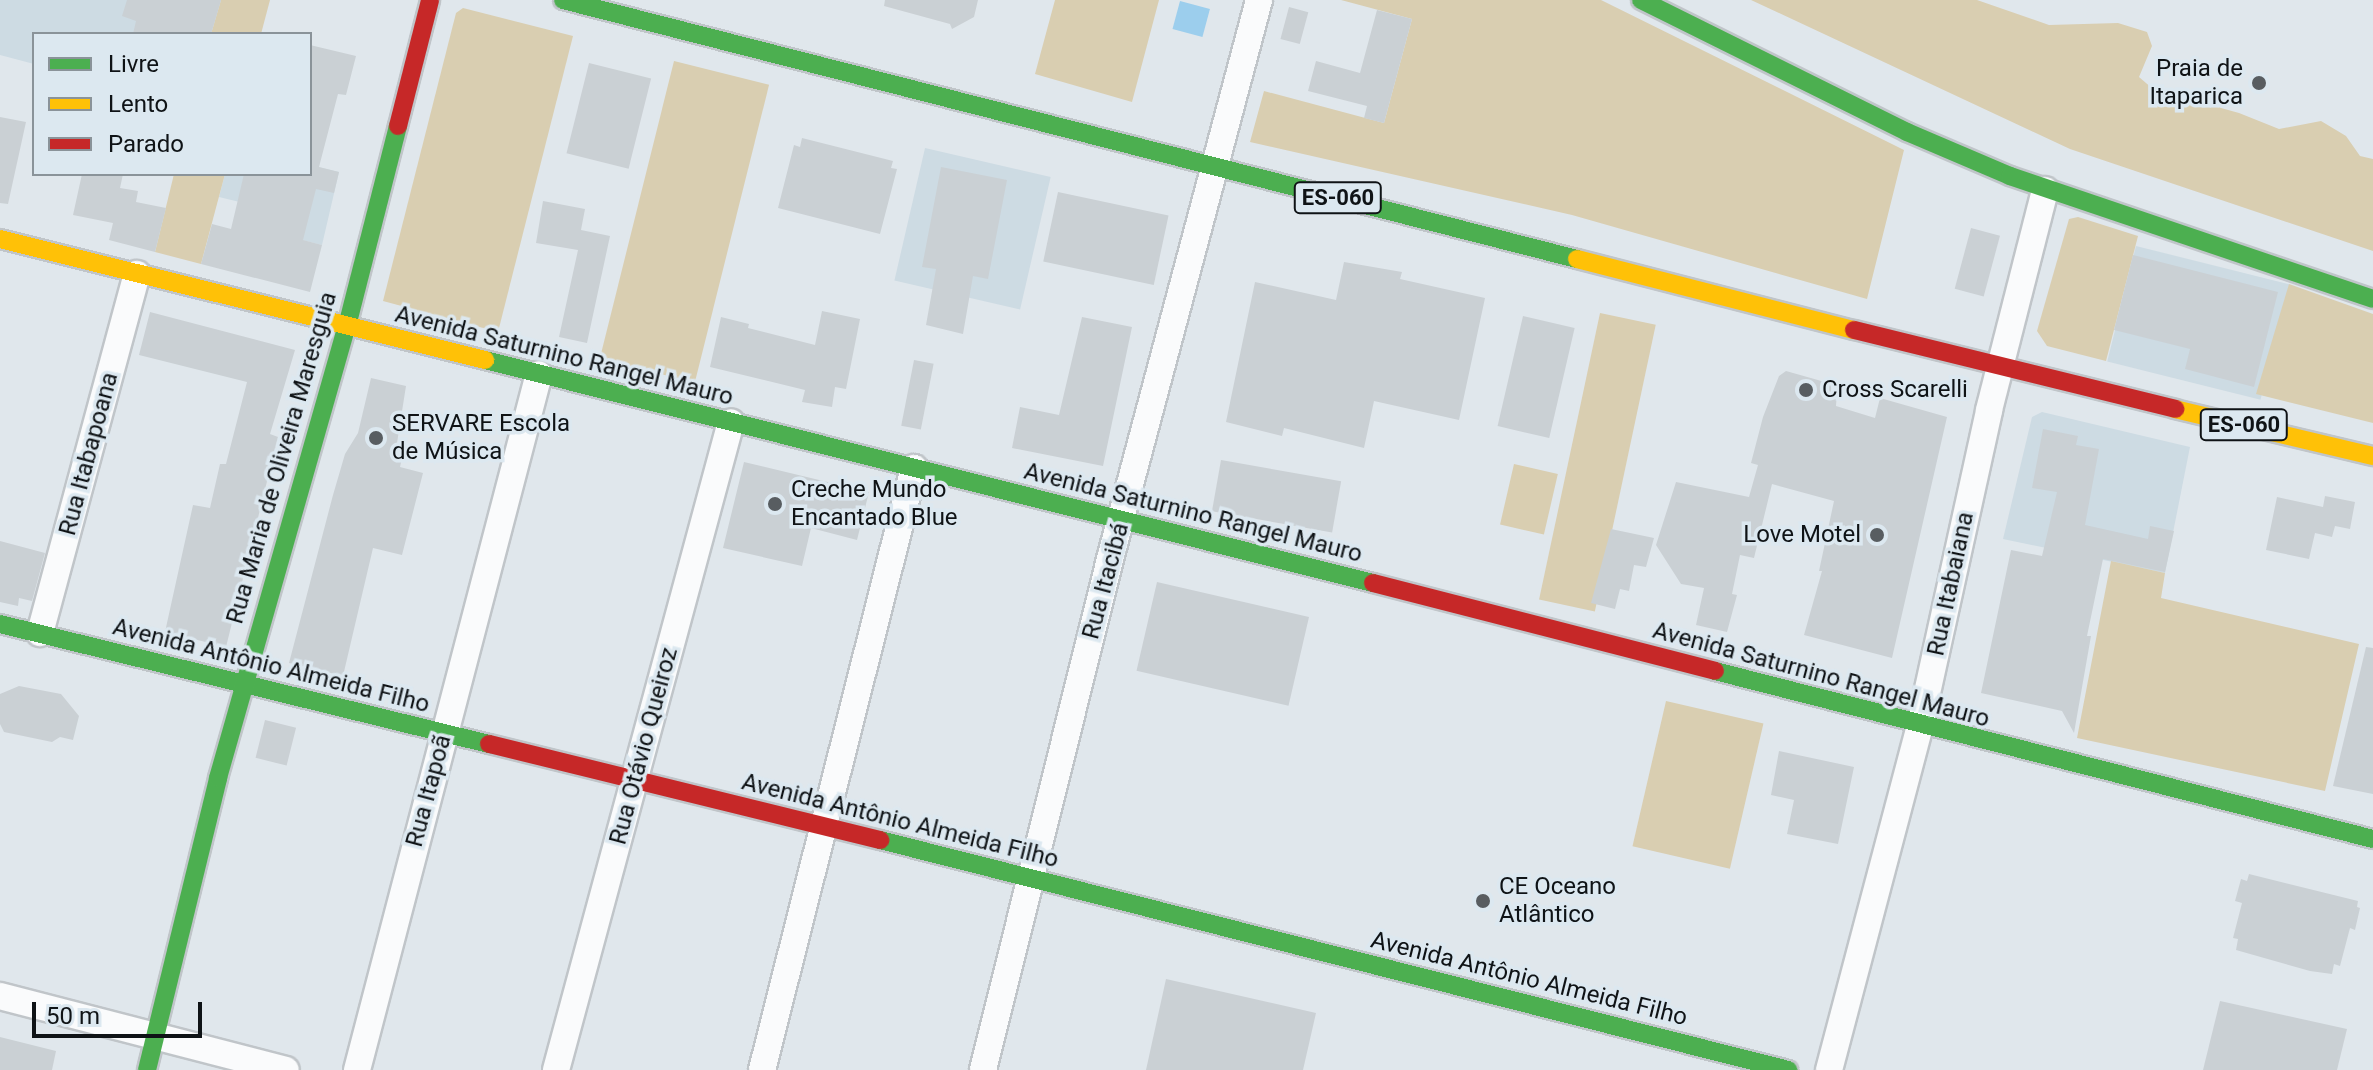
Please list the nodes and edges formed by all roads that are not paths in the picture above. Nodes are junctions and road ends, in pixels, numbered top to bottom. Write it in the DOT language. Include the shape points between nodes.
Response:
graph roads {
  1 [pos="430,0"];
  2 [pos="563,0"];
  3 [pos="1259,0"];
  4 [pos="1641,0"];
  5 [pos="1217,167"];
  6 [pos="2045,190"];
  7 [pos="0,239"];
  8 [pos="137,274"];
  9 [pos="2373,299"];
  10 [pos="347,326"];
  11 [pos="2001,368"];
  12 [pos="539,374"];
  13 [pos="731,422"];
  14 [pos="2373,456"];
  15 [pos="914,468"];
  16 [pos="1122,519"];
  17 [pos="0,624"];
  18 [pos="40,633"];
  19 [pos="244,683"];
  20 [pos="1920,725"];
  21 [pos="444,733"];
  22 [pos="635,781"];
  23 [pos="825,828"];
  24 [pos="2373,839"];
  25 [pos="1033,878"];
  26 [pos="0,996"];
  27 [pos="157,1034"];
  28 [pos="147,1070"];
  29 [pos="286,1070"];
  30 [pos="357,1070"];
  31 [pos="556,1070"];
  32 [pos="762,1070"];
  33 [pos="983,1070"];
  34 [pos="1788,1070"];
  35 [pos="1829,1070"];
  1 -- 10 [label="main road, Rua Maria de Oliveira Maresguia"];
  2 -- 5 [label="main road, ES-060"];
  3 -- 5 [label="street, Rua Itacibá"];
  4 -- 6 [label="main road" via="1907,132"];
  5 -- 11 [label="main road, ES-060"];
  5 -- 16 [label="street, Rua Itacibá"];
  6 -- 9 [label="main road"];
  6 -- 11 [label="street, Rua Itabaiana"];
  7 -- 8 [label="main road, Avenida Saturnino Rangel Mauro"];
  8 -- 10 [label="main road, Avenida Saturnino Rangel Mauro"];
  8 -- 18 [label="street, Rua Itabapoana"];
  10 -- 12 [label="main road, Avenida Saturnino Rangel Mauro"];
  10 -- 19 [label="main road, Rua Maria de Oliveira Maresguia"];
  11 -- 14 [label="main road, ES-060"];
  11 -- 20 [label="street, Rua Itabaiana"];
  12 -- 13 [label="main road, Avenida Saturnino Rangel Mauro"];
  12 -- 21 [label="street, Rua Itapoã"];
  13 -- 15 [label="main road, Avenida Saturnino Rangel Mauro"];
  13 -- 22 [label="street, Rua Otávio Queiroz"];
  15 -- 16 [label="main road, Avenida Saturnino Rangel Mauro"];
  15 -- 23 [label="street"];
  16 -- 20 [label="main road, Avenida Saturnino Rangel Mauro"];
  16 -- 25 [label="street, Rua Itacibá"];
  17 -- 18 [label="main road, Avenida Antônio Almeida Filho"];
  18 -- 19 [label="main road, Avenida Antônio Almeida Filho"];
  19 -- 21 [label="main road, Avenida Antônio Almeida Filho"];
  19 -- 27 [label="main road, Rua Maria de Oliveira Maresguia"];
  20 -- 24 [label="main road, Avenida Saturnino Rangel Mauro"];
  20 -- 35 [label="street, Rua Itabaiana"];
  21 -- 22 [label="main road, Avenida Antônio Almeida Filho"];
  21 -- 30 [label="street, Rua Itapoã"];
  22 -- 23 [label="main road, Avenida Antônio Almeida Filho"];
  22 -- 31 [label="street, Rua Otávio Queiroz"];
  23 -- 25 [label="main road, Avenida Antônio Almeida Filho"];
  23 -- 32 [label="street"];
  25 -- 33 [label="street, Rua Itacibá"];
  25 -- 34 [label="main road, Avenida Antônio Almeida Filho"];
  26 -- 27 [label="street"];
  27 -- 28 [label="main road, Rua Maria de Oliveira Maresguia"];
  27 -- 29 [label="street"];
}
